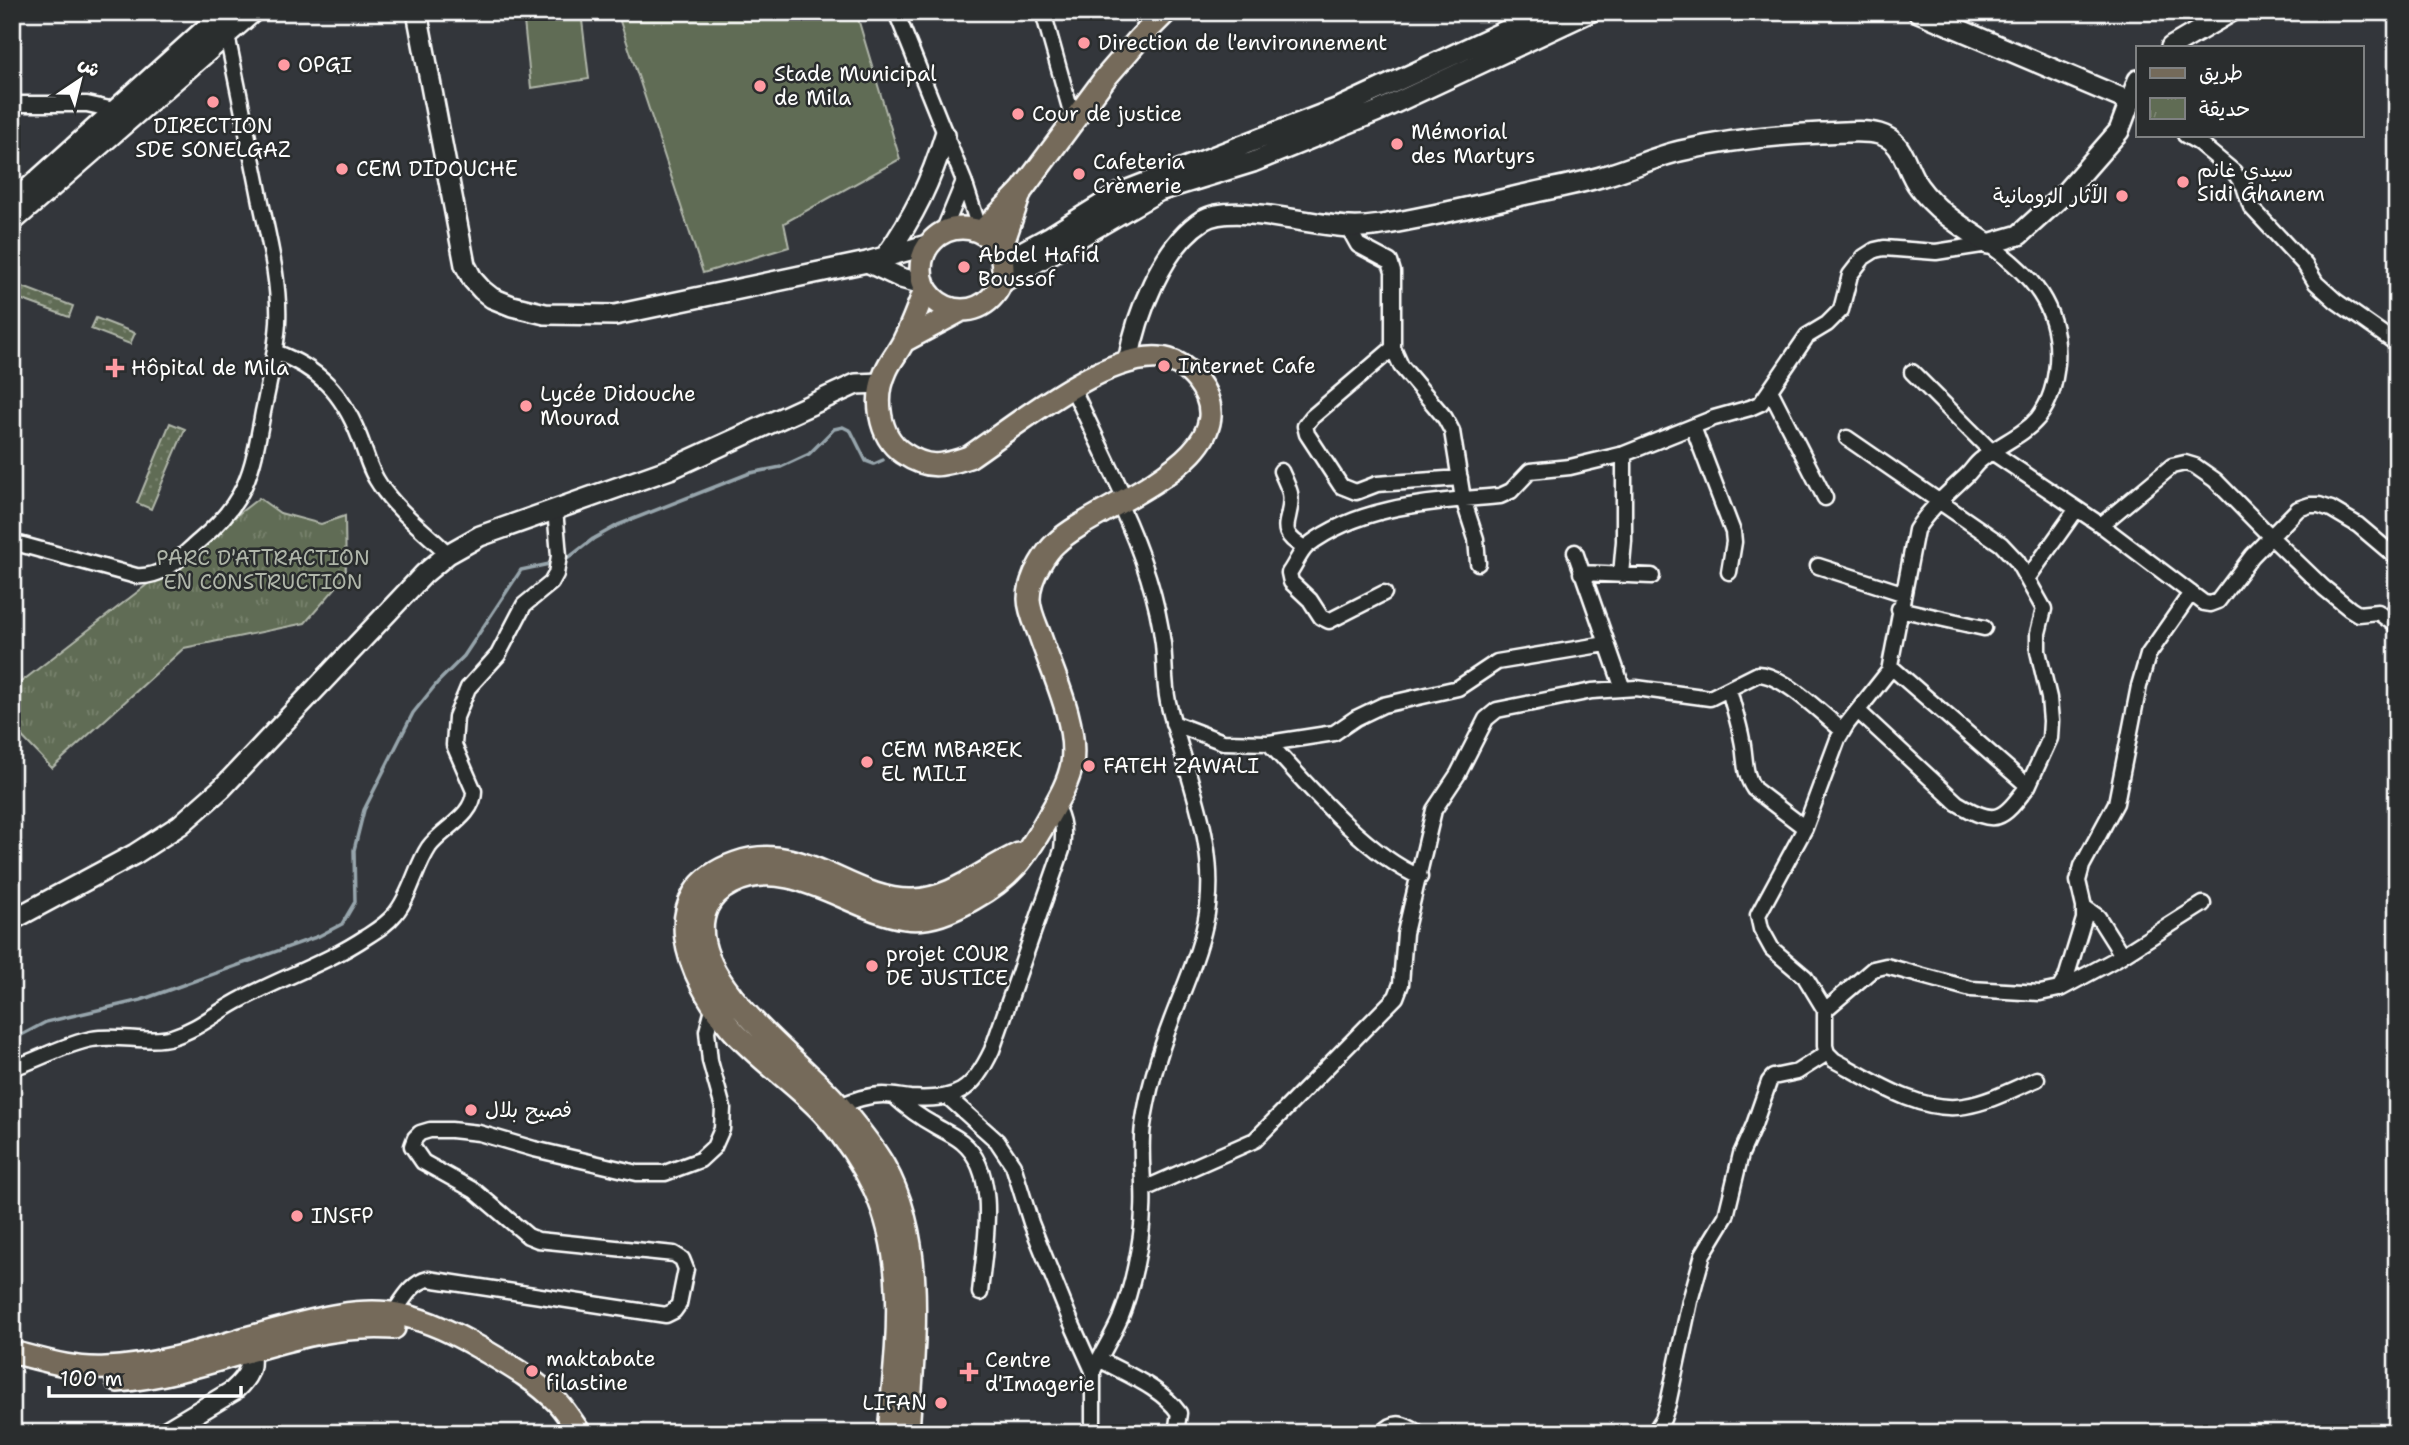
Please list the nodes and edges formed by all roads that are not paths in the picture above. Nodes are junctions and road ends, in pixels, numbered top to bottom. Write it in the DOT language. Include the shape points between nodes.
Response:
graph roads {
  1 [pos="224,12"];
  2 [pos="253,12"];
  3 [pos="417,12"];
  4 [pos="896,12"];
  5 [pos="1043,12"];
  6 [pos="1166,12"];
  7 [pos="1546,12"];
  8 [pos="1590,12"];
  9 [pos="1918,12"];
  10 [pos="2231,12"];
  11 [pos="227,35"];
  12 [pos="2173,46"];
  13 [pos="1393,94"];
  14 [pos="12,104"];
  15 [pos="2135,104"];
  16 [pos="114,110"];
  17 [pos="1073,119"];
  18 [pos="945,135"];
  19 [pos="2187,136"];
  20 [pos="964,181"];
  21 [pos="1022,190"];
  22 [pos="12,203"];
  23 [pos="12,222"];
  24 [pos="1348,227"];
  25 [pos="980,232"];
  26 [pos="935,239"];
  27 [pos="1988,244"];
  28 [pos="886,256"];
  29 [pos="867,262"];
  30 [pos="1001,266"];
  31 [pos="924,286"];
  32 [pos="962,310"];
  33 [pos="904,341"];
  34 [pos="2397,344"];
  35 [pos="1393,348"];
  36 [pos="275,352"];
  37 [pos="1128,362"];
  38 [pos="1912,372"];
  39 [pos="881,383"];
  40 [pos="1072,387"];
  41 [pos="1770,392"];
  42 [pos="1693,427"];
  43 [pos="1847,438"];
  44 [pos="1992,452"];
  45 [pos="1624,454"];
  46 [pos="1281,471"];
  47 [pos="1460,478"];
  48 [pos="1825,498"];
  49 [pos="1463,499"];
  50 [pos="1122,501"];
  51 [pos="1940,501"];
  52 [pos="555,509"];
  53 [pos="2076,510"];
  54 [pos="2101,525"];
  55 [pos="2272,538"];
  56 [pos="12,542"];
  57 [pos="1305,548"];
  58 [pos="1574,552"];
  59 [pos="448,554"];
  60 [pos="2397,558"];
  61 [pos="1478,564"];
  62 [pos="1818,566"];
  63 [pos="1729,572"];
  64 [pos="1581,573"];
  65 [pos="1621,575"];
  66 [pos="1652,576"];
  67 [pos="2027,579"];
  68 [pos="1384,593"];
  69 [pos="1902,593"];
  70 [pos="2192,593"];
  71 [pos="1899,609"];
  72 [pos="2397,625"];
  73 [pos="1984,628"];
  74 [pos="1606,644"];
  75 [pos="1890,666"];
  76 [pos="1623,689"];
  77 [pos="1728,689"];
  78 [pos="1858,711"];
  79 [pos="1174,723"];
  80 [pos="1843,731"];
  81 [pos="1269,743"];
  82 [pos="2028,786"];
  83 [pos="1055,805"];
  84 [pos="1805,828"];
  85 [pos="1027,850"];
  86 [pos="1420,877"];
  87 [pos="2203,904"];
  88 [pos="2084,907"];
  89 [pos="12,920"];
  90 [pos="2122,955"];
  91 [pos="2059,989"];
  92 [pos="714,1005"];
  93 [pos="1825,1010"];
  94 [pos="1828,1053"];
  95 [pos="12,1068"];
  96 [pos="2037,1079"];
  97 [pos="894,1096"];
  98 [pos="949,1097"];
  99 [pos="840,1106"];
  100 [pos="1144,1189"];
  101 [pos="980,1293"];
  102 [pos="393,1314"];
  103 [pos="248,1345"];
  104 [pos="12,1352"];
  105 [pos="12,1365"];
  106 [pos="1096,1365"];
  107 [pos="163,1433"];
  108 [pos="563,1433"];
  109 [pos="580,1433"];
  110 [pos="890,1433"];
  111 [pos="908,1433"];
  112 [pos="1093,1433"];
  113 [pos="1176,1433"];
  114 [pos="1383,1433"];
  115 [pos="1418,1433"];
  116 [pos="1654,1433"];
  1 -- 16 [label="main road"];
  2 -- 11 [label="main road"];
  3 -- 29 [label="main road" via="465,265 492,298 545,314 615,315"];
  4 -- 18 [label="street"];
  5 -- 17 [label="street"];
  6 -- 17 [label="main road"];
  7 -- 13 [label="main road"];
  8 -- 13 [label="main road"];
  9 -- 15 [label="main road"];
  10 -- 12 [label="main road"];
  11 -- 23 [label="main road"];
  11 -- 36 [label="street" via="270,244 278,321"];
  13 -- 30 [label="main road" via="1253,162 1159,191"];
  14 -- 16 [label="street" via="87,104"];
  15 -- 27 [label="main road" via="2119,131 2063,195 2019,235"];
  16 -- 22 [label="main road"];
  17 -- 21 [label="main road"];
  18 -- 20 [label="street"];
  18 -- 28 [label="main road" via="928,187"];
  19 -- 34 [label="street" via="2234,172 2251,207 2305,265 2316,284"];
  20 -- 25 [label="street"];
  20 -- 26 [label="street"];
  21 -- 25 [label="main road"];
  21 -- 30 [label="main road"];
  24 -- 27 [label="main road" via="1438,214 1756,136 1862,132 1894,143 1927,197"];
  24 -- 35 [label="street" via="1359,245 1390,262"];
  24 -- 37 [label="main road" via="1242,214 1205,219 1175,248 1155,281"];
  25 -- 26 [label="main road" via="961,227"];
  25 -- 30 [label="main road" via="992,240"];
  26 -- 28 [label="main road"];
  26 -- 31 [label="main road" via="920,264"];
  27 -- 41 [label="street" via="1936,252 1884,248 1864,257 1850,275 1841,310 1807,336"];
  27 -- 44 [label="street" via="2010,260 2045,299 2053,317 2057,355 2056,378 2045,407 2036,420"];
  28 -- 29 [label="main road"];
  29 -- 31 [label="main road"];
  30 -- 32 [label="main road" via="995,295 975,309"];
  31 -- 32 [label="main road" via="934,300"];
  31 -- 33 [label="main road"];
  32 -- 33 [label="main road"];
  33 -- 39 [label="main road"];
  35 -- 47 [label="street" via="1401,366 1449,425"];
  35 -- 47 [label="street" via="1312,417 1307,435 1341,486 1356,492 1377,484"];
  36 -- 56 [label="street" via="247,484 235,504 203,537 161,572 136,576"];
  36 -- 59 [label="street" via="318,373 359,435 372,474"];
  37 -- 40 [label="main road"];
  37 -- 50 [label="main road" via="1165,358 1189,371 1209,403 1209,423 1188,456"];
  38 -- 44 [label="street"];
  39 -- 40 [label="main road" via="880,412 886,432 897,449 934,466 969,457"];
  39 -- 52 [label="main road" via="856,384 670,469"];
  40 -- 50 [label="street"];
  41 -- 42 [label="street" via="1750,408"];
  41 -- 48 [label="street"];
  42 -- 45 [label="street"];
  42 -- 63 [label="street" via="1733,532"];
  43 -- 51 [label="street"];
  44 -- 51 [label="street"];
  44 -- 53 [label="street"];
  45 -- 49 [label="street" via="1530,471 1500,496"];
  45 -- 65 [label="street"];
  46 -- 57 [label="street" via="1290,495 1286,530 1291,540"];
  47 -- 49 [label="street"];
  49 -- 57 [label="street" via="1382,512"];
  49 -- 61 [label="street" via="1476,539"];
  50 -- 79 [label="street" via="1151,583"];
  50 -- 83 [label="main road" via="1058,540 1033,578 1029,598 1033,619 1072,742 1071,766"];
  51 -- 67 [label="street" via="2008,550"];
  51 -- 69 [label="street" via="1916,530"];
  52 -- 59 [label="main road" via="499,527"];
  52 -- 95 [label="street" via="556,574 524,606 498,655 468,688 456,717 454,745 474,799 434,840 404,901 385,925 339,955 241,999 188,1032 168,1038 93,1038"];
  53 -- 54 [label="street"];
  53 -- 67 [label="street"];
  54 -- 55 [label="street" via="2172,466 2185,463 2216,480"];
  54 -- 70 [label="street"];
  55 -- 60 [label="street" via="2298,509 2319,505 2358,525"];
  55 -- 70 [label="street" via="2218,601 2204,603"];
  55 -- 72 [label="street" via="2350,609 2358,614 2378,612"];
  57 -- 68 [label="street" via="1289,573 1291,582 1321,617 1335,619"];
  58 -- 64 [label="street"];
  59 -- 89 [label="main road" via="222,788 180,825"];
  62 -- 69 [label="street"];
  64 -- 65 [label="street"];
  64 -- 74 [label="street"];
  65 -- 66 [label="street"];
  67 -- 82 [label="street" via="2044,608 2038,651 2051,721 2050,738"];
  69 -- 71 [label="street"];
  70 -- 88 [label="street" via="2148,656 2116,803 2078,881"];
  71 -- 73 [label="street"];
  71 -- 75 [label="street"];
  74 -- 76 [label="street"];
  74 -- 81 [label="street" via="1497,662 1458,688 1383,705 1334,733"];
  75 -- 78 [label="street"];
  75 -- 82 [label="street"];
  76 -- 77 [label="street" via="1710,698"];
  76 -- 86 [label="street" via="1505,707 1486,719 1434,810"];
  77 -- 80 [label="street" via="1758,674 1773,677"];
  77 -- 84 [label="street" via="1743,741 1748,781"];
  78 -- 80 [label="street"];
  78 -- 82 [label="street" via="1957,803 1976,814 1999,817"];
  79 -- 81 [label="street" via="1223,742"];
  79 -- 100 [label="street" via="1207,842 1209,885 1206,922 1196,958 1150,1087 1142,1129"];
  80 -- 84 [label="street"];
  81 -- 86 [label="street" via="1304,783 1381,853"];
  83 -- 85 [label="main road"];
  83 -- 98 [label="street" via="1064,832 1062,850 992,1050 974,1083"];
  84 -- 93 [label="street" via="1758,921 1772,949 1805,977"];
  85 -- 92 [label="main road" via="972,881 916,900 879,895 785,859 739,862 713,872 690,899 684,920 685,941"];
  85 -- 99 [label="main road" via="1015,871 998,883 952,910 930,917 908,919 875,911 793,878 774,876 739,880 720,889 707,905 702,925 705,946 733,1000"];
  86 -- 100 [label="street" via="1405,933 1401,984 1390,1004 1255,1140"];
  87 -- 90 [label="street"];
  88 -- 90 [label="street" via="2098,918"];
  88 -- 91 [label="street" via="2070,966"];
  90 -- 91 [label="street"];
  91 -- 93 [label="street" via="2040,993 1971,989 1886,966 1873,969"];
  92 -- 102 [label="street" via="707,1031 723,1108 722,1129 714,1147 700,1160 665,1173 637,1173 451,1130 420,1133 412,1146 423,1162 475,1191 528,1236 674,1254 682,1259 686,1269 674,1311 666,1315 428,1279 413,1286"];
  92 -- 110 [label="main road" via="753,1050 827,1117 873,1187 889,1227 897,1269 899,1315"];
  93 -- 94 [label="street"];
  94 -- 96 [label="street" via="1893,1092 1946,1108 1987,1100"];
  94 -- 116 [label="street" via="1769,1082 1741,1154 1726,1216 1703,1254 1668,1405"];
  97 -- 98 [label="street"];
  97 -- 99 [label="street" via="867,1097"];
  97 -- 101 [label="street" via="961,1141 980,1166 986,1220"];
  98 -- 106 [label="street" via="997,1141 1013,1165 1036,1235"];
  99 -- 111 [label="main road" via="885,1168 901,1204 914,1277"];
  100 -- 106 [label="street" via="1140,1242 1126,1299"];
  102 -- 103 [label="main road" via="363,1312 303,1321"];
  102 -- 109 [label="main road" via="440,1327 520,1372 557,1402"];
  103 -- 104 [label="main road" via="103,1368 66,1366"];
  103 -- 105 [label="main road" via="145,1379 97,1382"];
  103 -- 107 [label="main road" via="251,1363 242,1383"];
  103 -- 108 [label="main road" via="372,1326 404,1329 464,1353 516,1386 543,1408"];
  106 -- 112 [label="street"];
  106 -- 113 [label="street" via="1174,1405 1179,1413"];
  114 -- 115 [label="street" via="1397,1423"];
}
